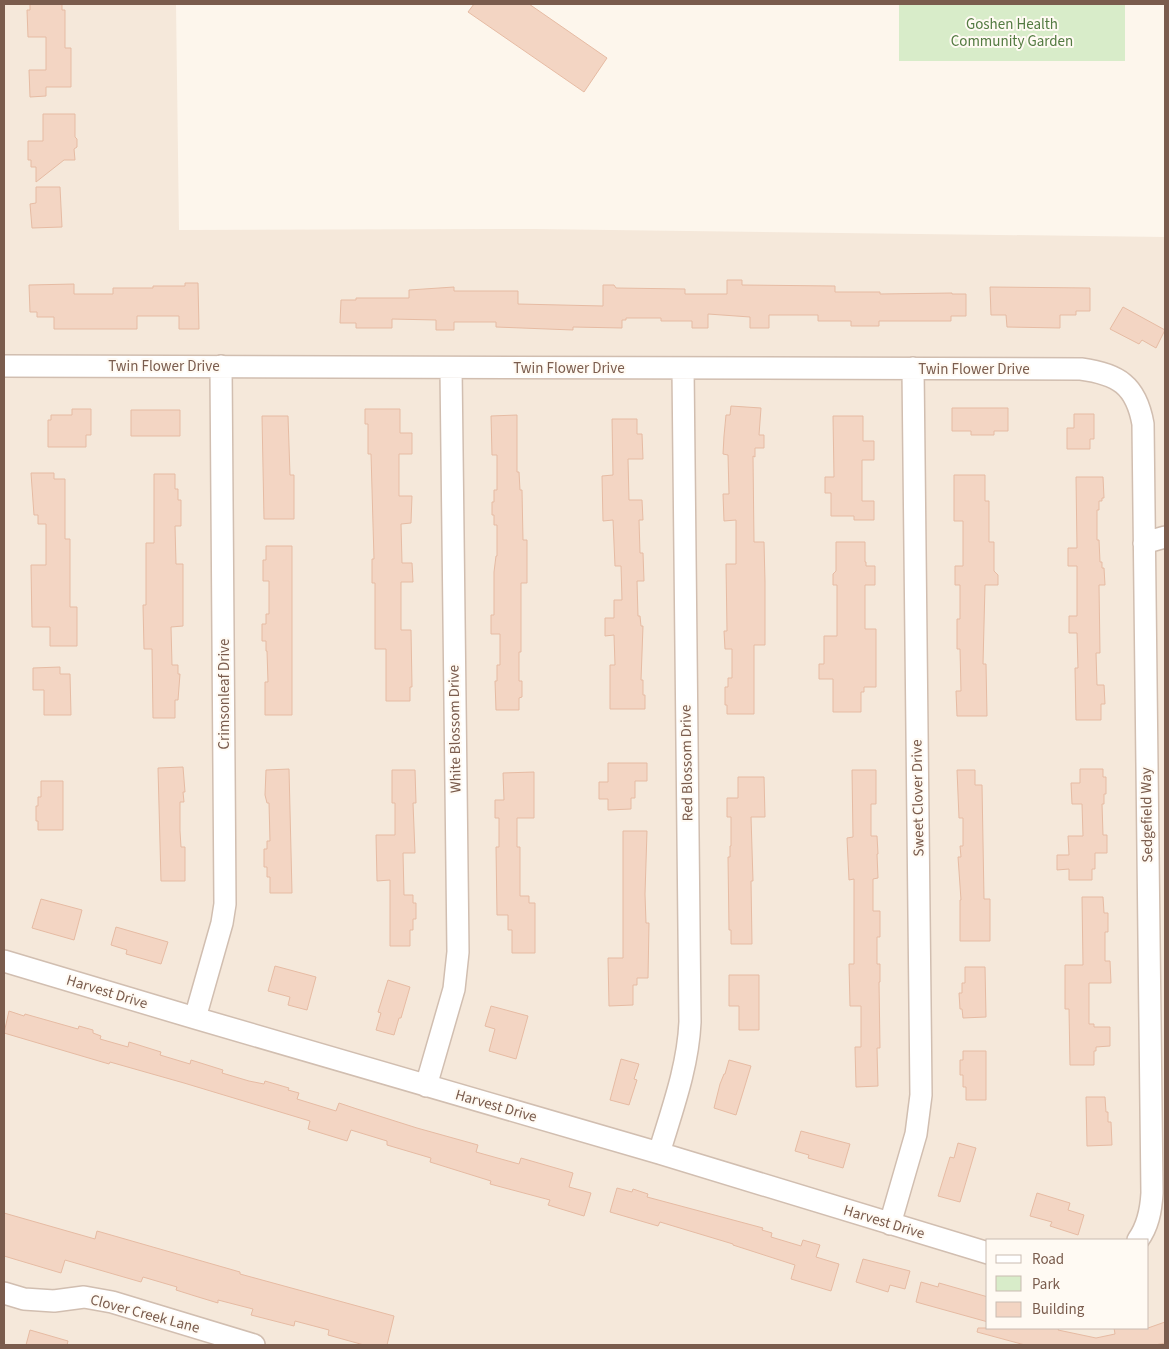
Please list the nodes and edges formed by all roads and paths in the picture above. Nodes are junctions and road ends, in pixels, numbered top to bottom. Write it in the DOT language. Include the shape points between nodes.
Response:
graph roads {
  1 [pos="4,366"];
  2 [pos="221,366"];
  3 [pos="451,368"];
  4 [pos="683,368"];
  5 [pos="913,368"];
  6 [pos="1129,389"];
  7 [pos="1165,537"];
  8 [pos="1144,543"];
  9 [pos="1165,549"];
  10 [pos="4,961"];
  11 [pos="195,1018"];
  12 [pos="426,1086"];
  13 [pos="659,1153"];
  14 [pos="890,1224"];
  15 [pos="1139,1239"];
  16 [pos="986,1252"];
  17 [pos="4,1292"];
  18 [pos="254,1345"];
  1 -- 2 [label="street, Twin Flower Drive"];
  2 -- 3 [label="street, Twin Flower Drive"];
  2 -- 11 [label="street, Crimsonleaf Drive" via="225,904"];
  3 -- 4 [label="street, Twin Flower Drive"];
  3 -- 12 [label="street, White Blossom Drive" via="458,952 454,989"];
  4 -- 5 [label="street, Twin Flower Drive"];
  4 -- 13 [label="street, Red Blossom Drive" via="690,1022 683,1071"];
  5 -- 6 [label="street, Twin Flower Drive" via="1081,369 1113,376"];
  5 -- 14 [label="street, Sweet Clover Drive" via="921,1096 916,1134"];
  6 -- 8 [label="street, Sedgefield Way" via="1140,408 1143,424"];
  7 -- 8 [label="street"];
  8 -- 9 [label="street"];
  8 -- 15 [label="street, Sedgefield Way" via="1152,1193 1147,1226"];
  10 -- 11 [label="street, Harvest Drive"];
  11 -- 12 [label="street, Harvest Drive"];
  12 -- 13 [label="street, Harvest Drive"];
  13 -- 14 [label="street, Harvest Drive"];
  14 -- 16 [label="street, Harvest Drive"];
  17 -- 18 [label="street, Clover Creek Lane" via="47,1301 84,1297 112,1302"];
}
